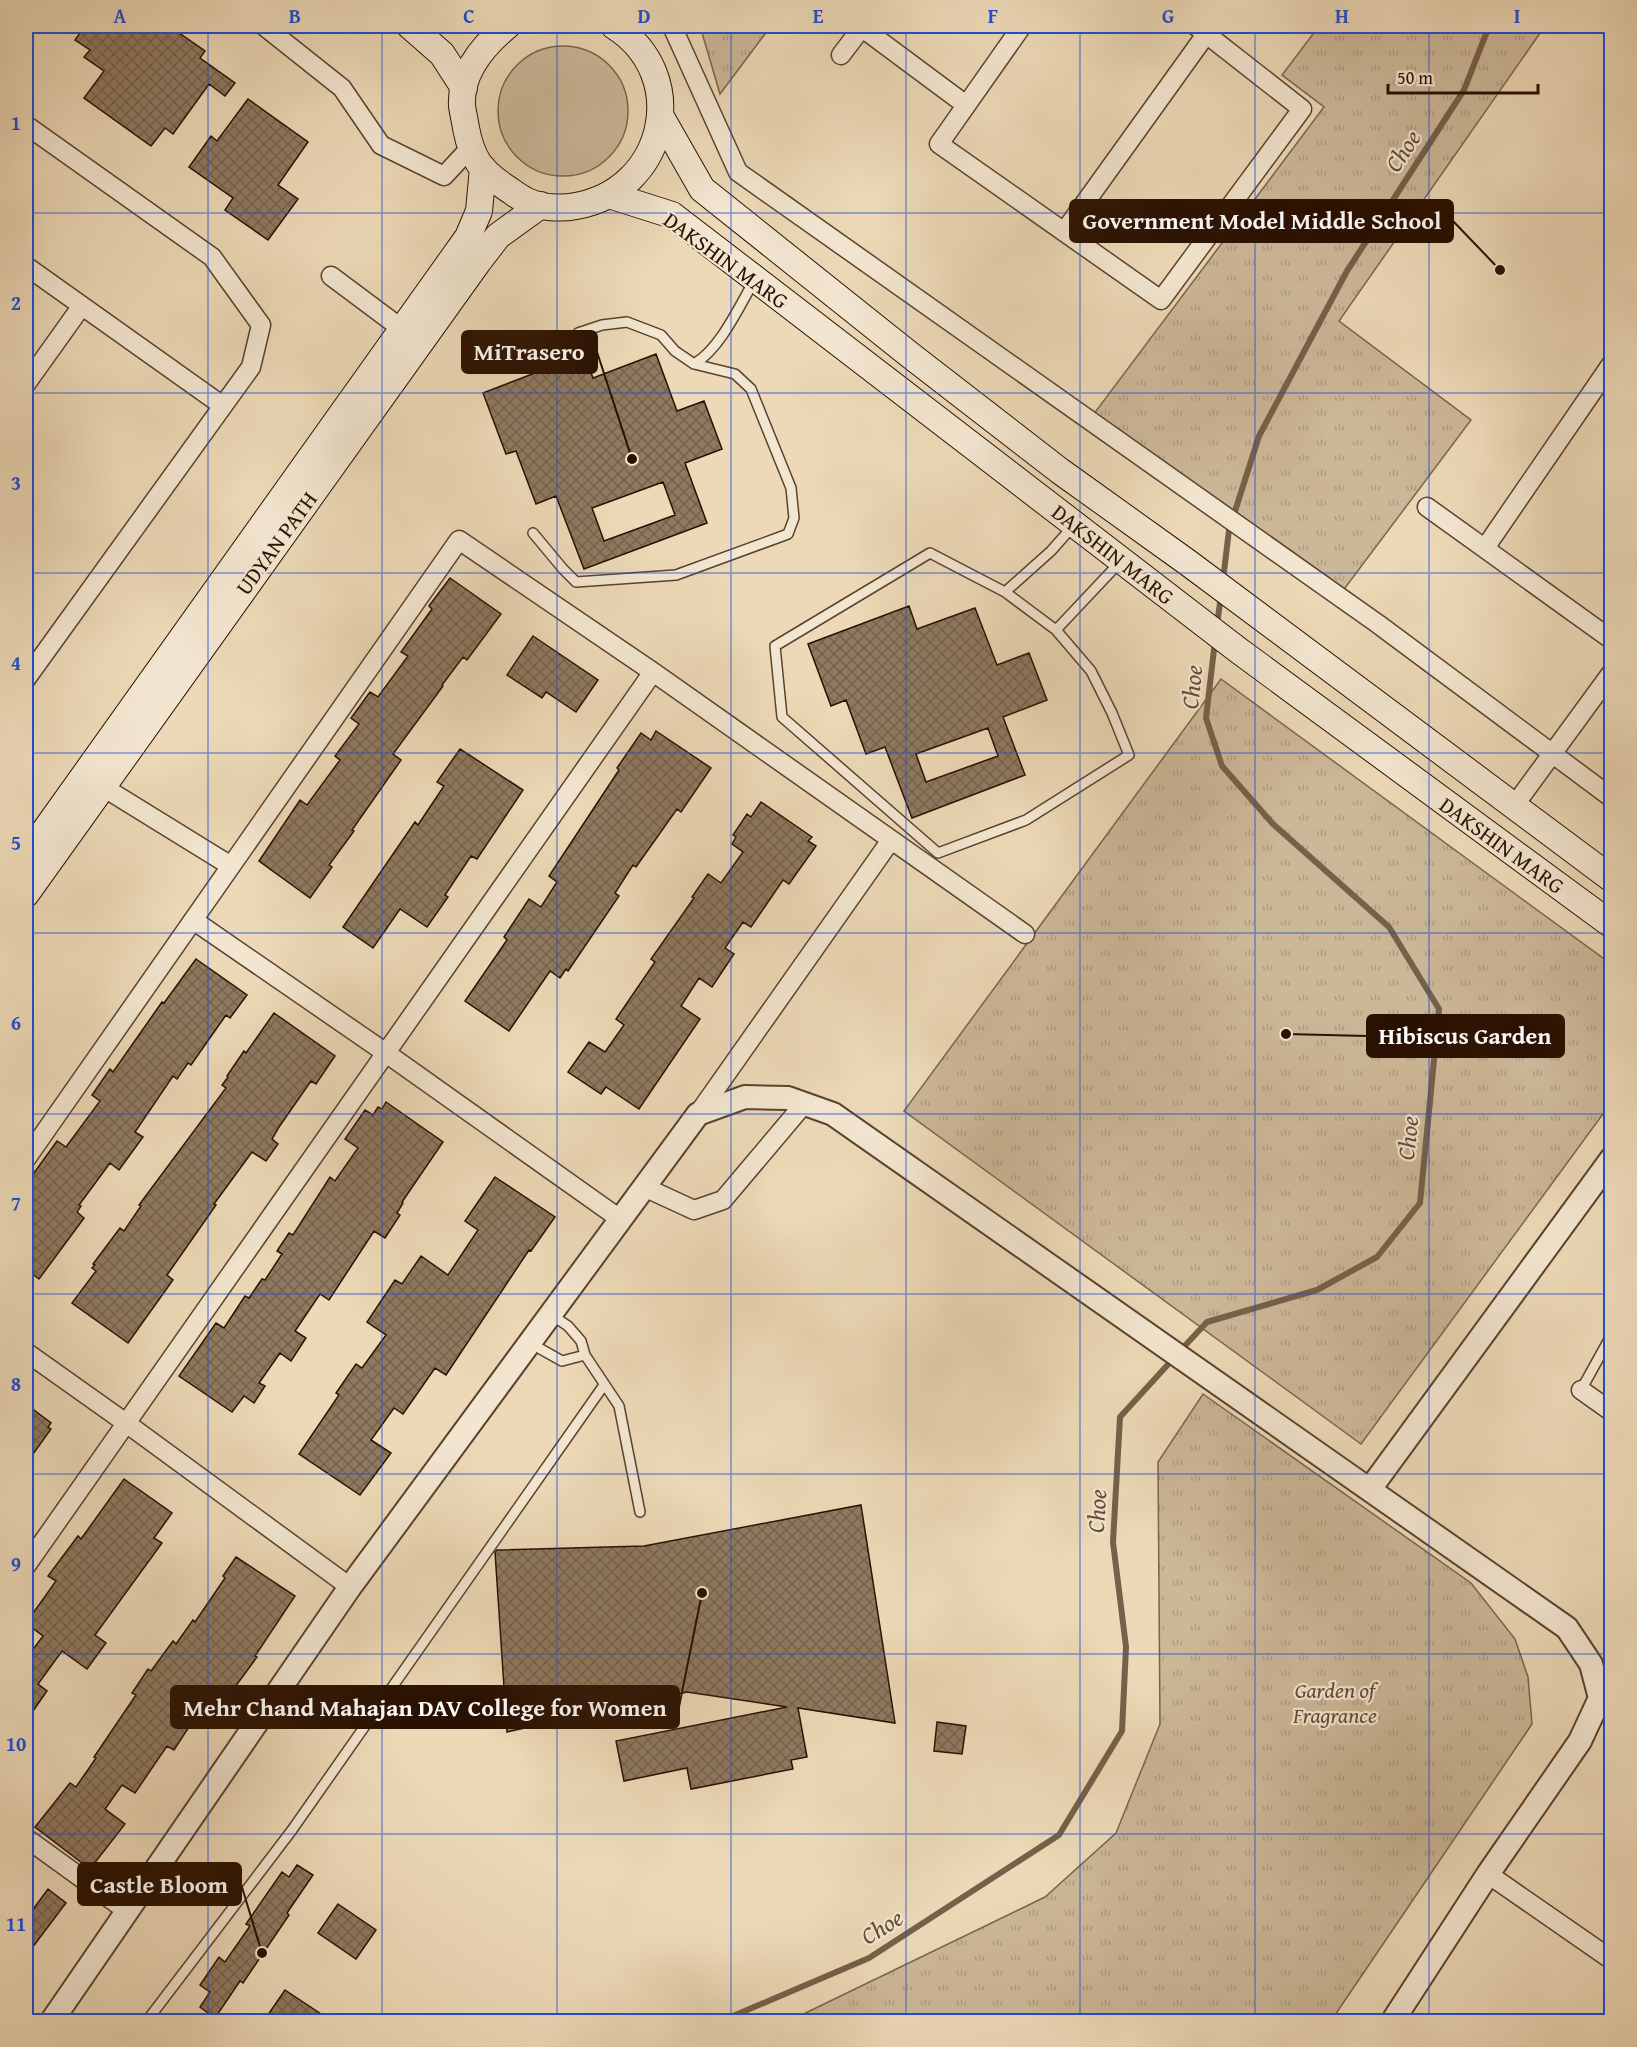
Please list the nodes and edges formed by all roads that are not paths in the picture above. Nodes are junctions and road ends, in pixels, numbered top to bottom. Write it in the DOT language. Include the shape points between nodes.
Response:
graph roads {
  1 [pos="264,26"];
  2 [pos="410,26"];
  3 [pos="507,26"];
  4 [pos="614,26"];
  5 [pos="672,26"];
  6 [pos="862,26"];
  7 [pos="1022,26"];
  8 [pos="1202,29"];
  9 [pos="635,34"];
  10 [pos="841,55"];
  11 [pos="464,88"];
  12 [pos="966,105"];
  13 [pos="660,117"];
  14 [pos="26,125"];
  15 [pos="476,158"];
  16 [pos="609,195"];
  17 [pos="541,205"];
  18 [pos="1064,232"];
  19 [pos="26,266"];
  20 [pos="331,276"];
  21 [pos="755,279"];
  22 [pos="81,307"];
  23 [pos="402,329"];
  24 [pos="578,333"];
  25 [pos="1611,363"];
  26 [pos="694,364"];
  27 [pos="26,384"];
  28 [pos="223,406"];
  29 [pos="1427,507"];
  30 [pos="1074,524"];
  31 [pos="533,533"];
  32 [pos="1485,548"];
  33 [pos="1121,561"];
  34 [pos="1005,592"];
  35 [pos="1056,630"];
  36 [pos="1611,640"];
  37 [pos="653,672"];
  38 [pos="1611,672"];
  39 [pos="26,679"];
  40 [pos="1552,754"];
  41 [pos="103,787"];
  42 [pos="1611,798"];
  43 [pos="1514,806"];
  44 [pos="891,840"];
  45 [pos="26,857"];
  46 [pos="231,866"];
  47 [pos="1611,879"];
  48 [pos="26,894"];
  49 [pos="193,920"];
  50 [pos="1611,925"];
  51 [pos="1025,934"];
  52 [pos="386,1053"];
  53 [pos="804,1104"];
  54 [pos="698,1114"];
  55 [pos="1611,1158"];
  56 [pos="26,1159"];
  57 [pos="644,1187"];
  58 [pos="620,1219"];
  59 [pos="550,1314"];
  60 [pos="1611,1334"];
  61 [pos="529,1342"];
  62 [pos="26,1352"];
  63 [pos="585,1355"];
  64 [pos="604,1385"];
  65 [pos="1581,1390"];
  66 [pos="1611,1412"];
  67 [pos="126,1423"];
  68 [pos="1370,1489"];
  69 [pos="640,1512"];
  70 [pos="26,1566"];
  71 [pos="350,1587"];
  72 [pos="1611,1701"];
  73 [pos="1581,1742"];
  74 [pos="26,1838"];
  75 [pos="1488,1874"];
  76 [pos="127,1911"];
  77 [pos="1611,1960"];
  78 [pos="51,2022"];
  79 [pos="146,2022"];
  80 [pos="1392,2022"];
  1 -- 15 [label="street" via="342,88 381,145 444,176"];
  2 -- 11 [label="main road" via="442,54"];
  3 -- 11 [label="main road" via="482,50 471,66"];
  4 -- 9 [label="main road" via="629,35"];
  5 -- 40 [label="street" via="738,172 1378,624"];
  6 -- 10 [label="street"];
  6 -- 12 [label="street"];
  7 -- 12 [label="street"];
  8 -- 18 [label="street"];
  8 -- 18 [label="street" via="1302,109 1161,300"];
  9 -- 13 [label="main road" via="656,76"];
  11 -- 15 [label="main road, UDYAN PATH" via="462,104"];
  12 -- 18 [label="street" via="939,144"];
  13 -- 16 [label="main road" via="654,143 636,174"];
  13 -- 43 [label="main road, DAKSHIN MARG" via="702,189 1041,457"];
  14 -- 28 [label="street" via="212,257 261,325 251,367"];
  15 -- 17 [label="main road" via="489,177 527,201"];
  15 -- 23 [label="main road, UDYAN PATH" via="479,211 468,237"];
  16 -- 17 [label="main road" via="570,207"];
  16 -- 21 [label="main road, DAKSHIN MARG" via="672,215"];
  17 -- 41 [label="main road, UDYAN PATH" via="498,236 478,262"];
  19 -- 22 [label="street"];
  20 -- 23 [label="street"];
  21 -- 26 [label="lane" via="711,350"];
  21 -- 30 [label="main road, DAKSHIN MARG"];
  22 -- 27 [label="street"];
  22 -- 28 [label="street"];
  23 -- 45 [label="main road, UDYAN PATH"];
  24 -- 26 [label="lane" via="627,322 661,334 675,351"];
  25 -- 32 [label="street"];
  26 -- 31 [label="lane" via="735,374 751,389 791,488 794,518 788,534 676,575 576,582"];
  28 -- 39 [label="street"];
  29 -- 32 [label="street"];
  30 -- 33 [label="main road, DAKSHIN MARG"];
  30 -- 34 [label="lane" via="1051,551"];
  32 -- 36 [label="street"];
  33 -- 35 [label="lane"];
  33 -- 50 [label="main road, DAKSHIN MARG"];
  34 -- 35 [label="lane"];
  34 -- 35 [label="lane" via="930,553 775,646 782,717 938,853 1026,820 1129,755 1091,671"];
  37 -- 44 [label="street"];
  37 -- 46 [label="street" via="459,540"];
  37 -- 52 [label="street"];
  38 -- 40 [label="street"];
  40 -- 42 [label="street"];
  40 -- 43 [label="street"];
  41 -- 46 [label="street"];
  41 -- 48 [label="main road, UDYAN PATH"];
  43 -- 47 [label="main road, DAKSHIN MARG"];
  44 -- 51 [label="street"];
  44 -- 54 [label="street"];
  46 -- 49 [label="street"];
  49 -- 52 [label="street"];
  49 -- 56 [label="street"];
  52 -- 58 [label="street"];
  52 -- 67 [label="street"];
  53 -- 54 [label="street" via="788,1098 745,1097"];
  53 -- 57 [label="street" via="723,1200 694,1210"];
  53 -- 68 [label="street" via="833,1114"];
  54 -- 57 [label="street"];
  55 -- 68 [label="street"];
  57 -- 58 [label="street"];
  58 -- 59 [label="street"];
  59 -- 61 [label="street"];
  59 -- 63 [label="lane" via="581,1341"];
  60 -- 65 [label="lane"];
  61 -- 63 [label="lane" via="562,1361"];
  61 -- 71 [label="street"];
  62 -- 67 [label="street"];
  63 -- 64 [label="lane"];
  64 -- 69 [label="lane" via="619,1406"];
  64 -- 79 [label="lane" via="292,1830"];
  65 -- 66 [label="street"];
  67 -- 70 [label="street"];
  67 -- 71 [label="street"];
  68 -- 73 [label="street" via="1567,1628 1591,1664 1600,1698"];
  71 -- 76 [label="street"];
  72 -- 73 [label="street"];
  73 -- 75 [label="street"];
  74 -- 76 [label="street"];
  75 -- 77 [label="street"];
  75 -- 80 [label="street"];
  76 -- 78 [label="street"];
}
